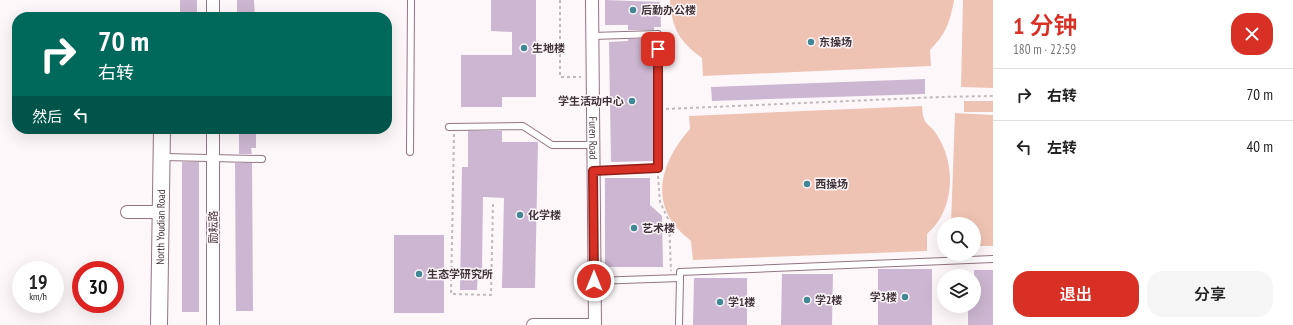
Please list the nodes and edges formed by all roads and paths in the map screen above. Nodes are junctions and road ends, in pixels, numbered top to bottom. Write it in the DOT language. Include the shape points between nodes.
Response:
graph roads {
  1 [pos="214,0"];
  2 [pos="412,0"];
  3 [pos="560,0"];
  4 [pos="592,0"];
  5 [pos="213,12"];
  6 [pos="592,36"];
  7 [pos="592,77"];
  8 [pos="993,96"];
  9 [pos="658,109"];
  10 [pos="451,127"];
  11 [pos="162,134"];
  12 [pos="213,134"];
  13 [pos="593,145"];
  14 [pos="410,152"];
  15 [pos="162,157"];
  16 [pos="213,159"];
  17 [pos="262,159"];
  18 [pos="658,168"];
  19 [pos="593,171"];
  20 [pos="493,203"];
  21 [pos="127,212"];
  22 [pos="161,212"];
  23 [pos="993,259"];
  24 [pos="671,278"];
  25 [pos="680,278"];
  26 [pos="594,281"];
  27 [pos="159,325"];
  28 [pos="213,325"];
  29 [pos="533,325"];
  30 [pos="595,325"];
  31 [pos="679,325"];
  1 -- 5 [label="street"];
  2 -- 14 [label="lane"];
  3 -- 7 [label="path" via="560,77"];
  4 -- 6 [label="street, Furen Road"];
  6 -- 7 [label="street, Furen Road"];
  6 -- 9 [label="lane" via="658,34"];
  7 -- 13 [label="street, Furen Road"];
  8 -- 9 [label="path"];
  9 -- 18 [label="lane"];
  10 -- 13 [label="lane" via="523,126 552,145"];
  10 -- 20 [label="path" via="451,294 491,295"];
  11 -- 15 [label="street, North Youdian Road"];
  12 -- 16 [label="street, 励耘路"];
  13 -- 19 [label="street, Furen Road"];
  15 -- 16 [label="lane"];
  15 -- 22 [label="street, North Youdian Road"];
  16 -- 17 [label="lane"];
  16 -- 28 [label="street, 励耘路"];
  18 -- 19 [label="lane"];
  18 -- 24 [label="path" via="660,202 669,221"];
  19 -- 26 [label="street, Furen Road"];
  21 -- 22 [label="street"];
  22 -- 27 [label="street, North Youdian Road"];
  23 -- 25 [label="lane" via="680,272"];
  24 -- 25 [label="lane"];
  24 -- 26 [label="lane"];
  25 -- 31 [label="lane"];
  26 -- 30 [label="street, Furen Road"];
  29 -- 30 [label="street"];
}
